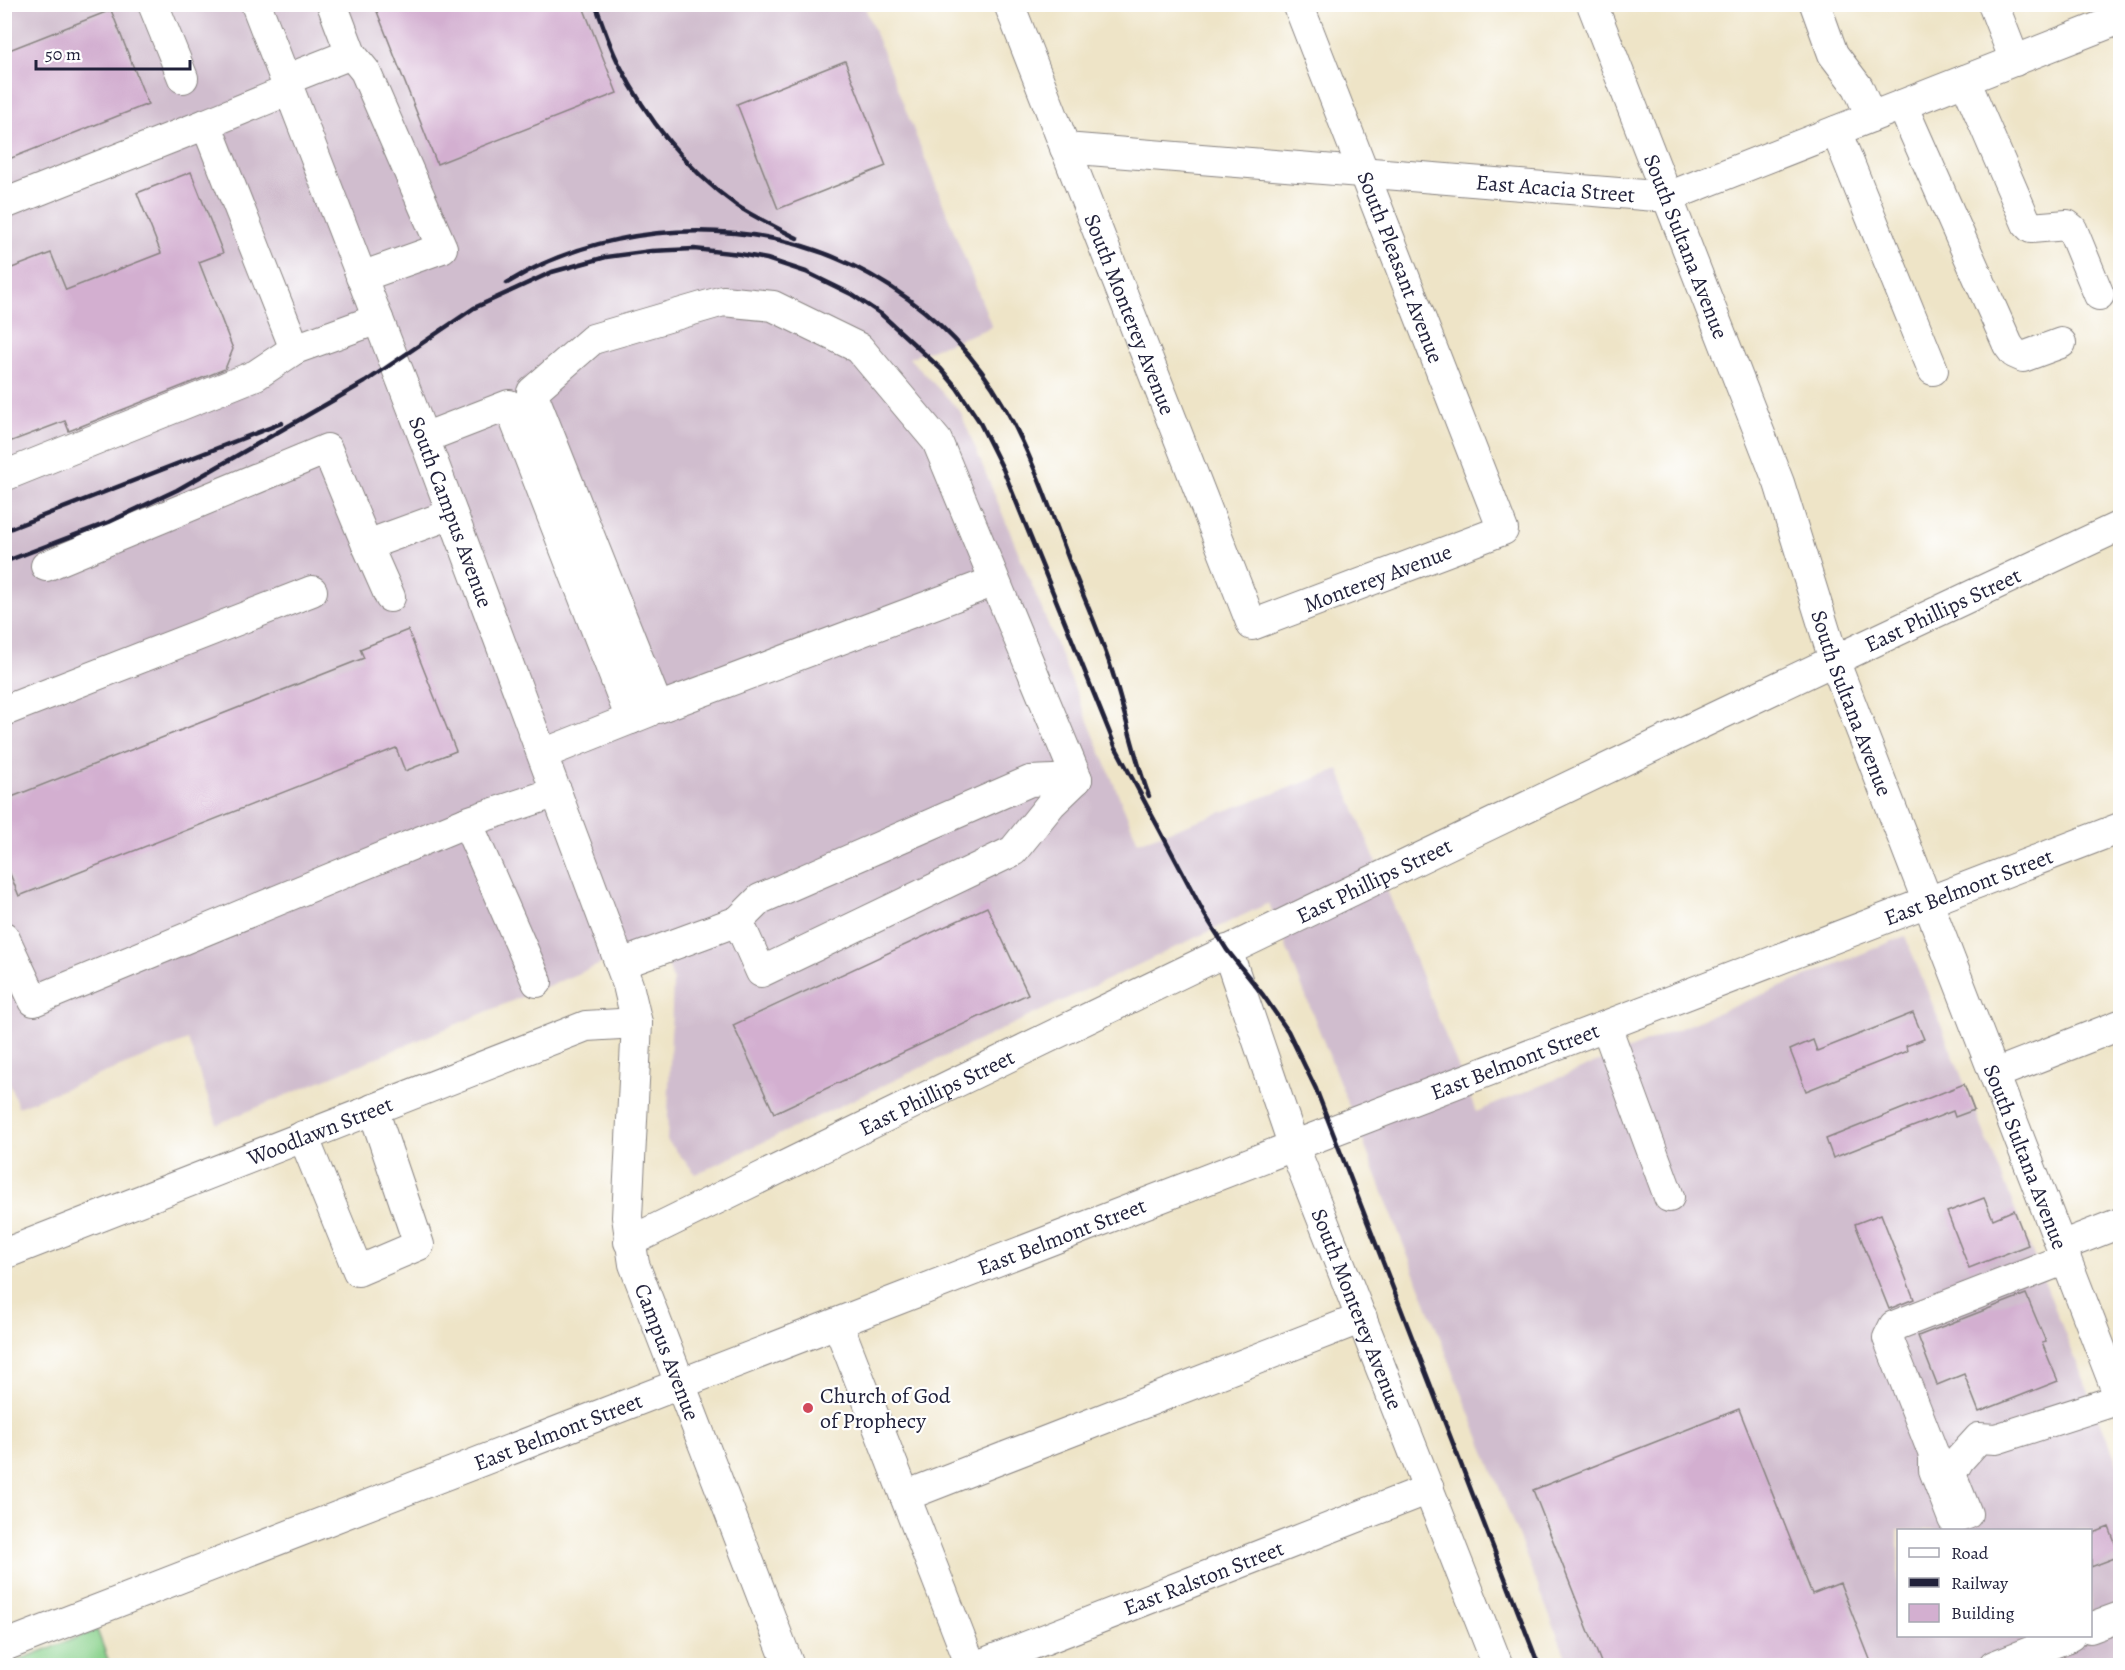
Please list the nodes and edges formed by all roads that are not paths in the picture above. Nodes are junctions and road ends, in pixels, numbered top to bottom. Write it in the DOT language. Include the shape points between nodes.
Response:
graph roads {
  1 [pos="153,4"];
  2 [pos="256,4"];
  3 [pos="332,4"];
  4 [pos="1009,4"];
  5 [pos="1298,4"];
  6 [pos="1592,4"];
  7 [pos="1815,4"];
  8 [pos="1993,4"];
  9 [pos="2121,19"];
  10 [pos="351,54"];
  11 [pos="2015,61"];
  12 [pos="183,78"];
  13 [pos="1965,80"];
  14 [pos="287,85"];
  15 [pos="1902,105"];
  16 [pos="1871,117"];
  17 [pos="206,124"];
  18 [pos="1836,131"];
  19 [pos="1065,148"];
  20 [pos="1364,171"];
  21 [pos="1668,197"];
  22 [pos="4,204"];
  23 [pos="361,277"];
  24 [pos="2099,295"];
  25 [pos="378,319"];
  26 [pos="2061,344"];
  27 [pos="295,349"];
  28 [pos="1933,370"];
  29 [pos="520,398"];
  30 [pos="424,438"];
  31 [pos="4,476"];
  32 [pos="452,514"];
  33 [pos="2121,526"];
  34 [pos="1503,530"];
  35 [pos="367,545"];
  36 [pos="46,566"];
  37 [pos="994,581"];
  38 [pos="312,591"];
  39 [pos="390,597"];
  40 [pos="1252,625"];
  41 [pos="1834,660"];
  42 [pos="4,711"];
  43 [pos="645,713"];
  44 [pos="543,754"];
  45 [pos="1077,779"];
  46 [pos="557,792"];
  47 [pos="467,822"];
  48 [pos="2121,828"];
  49 [pos="1929,903"];
  50 [pos="738,921"];
  51 [pos="4,937"];
  52 [pos="1227,950"];
  53 [pos="621,964"];
  54 [pos="537,982"];
  55 [pos="637,1023"];
  56 [pos="2121,1025"];
  57 [pos="1606,1026"];
  58 [pos="1995,1074"];
  59 [pos="373,1109"];
  60 [pos="303,1136"];
  61 [pos="1294,1147"];
  62 [pos="1669,1197"];
  63 [pos="2121,1223"];
  64 [pos="629,1242"];
  65 [pos="2063,1252"];
  66 [pos="4,1254"];
  67 [pos="1362,1318"];
  68 [pos="838,1324"];
  69 [pos="680,1385"];
  70 [pos="2121,1399"];
  71 [pos="1429,1489"];
  72 [pos="905,1496"];
  73 [pos="2121,1617"];
  74 [pos="2092,1628"];
  75 [pos="2067,1637"];
  76 [pos="4,1646"];
  77 [pos="1494,1664"];
  78 [pos="789,1665"];
  79 [pos="971,1665"];
  80 [pos="977,1665"];
  81 [pos="1994,1665"];
  1 -- 12 [label="street"];
  2 -- 14 [label="street, South Campus Avenue"];
  3 -- 10 [label="street"];
  4 -- 19 [label="street, South Monterey Avenue"];
  5 -- 20 [label="street, South Pleasant Avenue"];
  6 -- 21 [label="street, South Sultana Avenue"];
  7 -- 16 [label="street" via="1833,54 1858,87"];
  8 -- 11 [label="street"];
  9 -- 11 [label="street, East Acacia Street"];
  10 -- 14 [label="street"];
  10 -- 23 [label="street" via="364,71 442,248"];
  11 -- 13 [label="street, East Acacia Street"];
  13 -- 15 [label="street, East Acacia Street"];
  13 -- 24 [label="street" via="2027,224 2031,228 2067,225 2072,229"];
  14 -- 17 [label="street"];
  14 -- 23 [label="street, South Campus Avenue"];
  15 -- 16 [label="street, East Acacia Street"];
  15 -- 26 [label="street" via="2008,345 2023,357"];
  16 -- 18 [label="street, East Acacia Street"];
  17 -- 22 [label="street"];
  17 -- 27 [label="street"];
  18 -- 21 [label="street, East Acacia Street"];
  18 -- 28 [label="street"];
  19 -- 20 [label="street, East Acacia Street"];
  19 -- 40 [label="street, South Monterey Avenue"];
  20 -- 21 [label="street, East Acacia Street"];
  20 -- 34 [label="street, South Pleasant Avenue"];
  21 -- 41 [label="street, South Sultana Avenue" via="1779,483"];
  23 -- 25 [label="street, South Campus Avenue"];
  25 -- 27 [label="street"];
  25 -- 30 [label="street, South Campus Avenue"];
  27 -- 31 [label="street" via="256,375"];
  29 -- 30 [label="street"];
  29 -- 37 [label="street" via="593,339 723,302 773,306 859,348 937,441"];
  29 -- 43 [label="street"];
  30 -- 32 [label="street, South Campus Avenue"];
  32 -- 35 [label="street"];
  32 -- 44 [label="street, South Campus Avenue"];
  33 -- 41 [label="street, East Phillips Street"];
  34 -- 40 [label="street, Monterey Avenue"];
  35 -- 36 [label="street" via="327,449"];
  35 -- 39 [label="street"];
  37 -- 43 [label="street"];
  37 -- 45 [label="street"];
  38 -- 42 [label="street"];
  41 -- 49 [label="street, South Sultana Avenue"];
  41 -- 52 [label="street, East Phillips Street"];
  43 -- 44 [label="street"];
  44 -- 46 [label="street, South Campus Avenue"];
  45 -- 50 [label="street" via="1030,780 760,899"];
  45 -- 50 [label="street" via="1013,851 761,972"];
  46 -- 47 [label="street"];
  46 -- 53 [label="street, South Campus Avenue"];
  47 -- 51 [label="street" via="34,1001"];
  47 -- 54 [label="street"];
  48 -- 49 [label="street, East Belmont Street"];
  49 -- 57 [label="street, East Belmont Street"];
  49 -- 58 [label="street, South Sultana Avenue"];
  50 -- 53 [label="street"];
  52 -- 61 [label="street, South Monterey Avenue"];
  52 -- 64 [label="street, East Phillips Street"];
  53 -- 55 [label="street, South Campus Avenue"];
  55 -- 59 [label="street, Woodlawn Street" via="586,1026"];
  55 -- 64 [label="street, Campus Avenue"];
  56 -- 58 [label="street"];
  57 -- 61 [label="street, East Belmont Street"];
  57 -- 62 [label="street"];
  58 -- 65 [label="street, South Sultana Avenue"];
  59 -- 60 [label="street, Woodlawn Street"];
  59 -- 60 [label="street" via="419,1245 358,1271"];
  60 -- 66 [label="street, Woodlawn Street"];
  61 -- 67 [label="street, South Monterey Avenue"];
  61 -- 68 [label="street, East Belmont Street"];
  63 -- 65 [label="street"];
  64 -- 69 [label="street, Campus Avenue"];
  65 -- 70 [label="street, South Sultana Avenue"];
  65 -- 70 [label="street" via="1894,1326 1888,1338 1934,1455 1934,1470 1953,1519 1967,1514 1951,1474 1979,1438 1996,1439"];
  67 -- 71 [label="street, South Monterey Avenue"];
  67 -- 72 [label="street"];
  68 -- 69 [label="street, East Belmont Street"];
  68 -- 72 [label="street"];
  69 -- 76 [label="street, East Belmont Street"];
  69 -- 78 [label="street, Campus Avenue"];
  71 -- 77 [label="street, South Monterey Avenue"];
  71 -- 80 [label="street, East Ralston Street"];
  72 -- 79 [label="street"];
  73 -- 74 [label="street"];
  75 -- 81 [label="street"];
}
